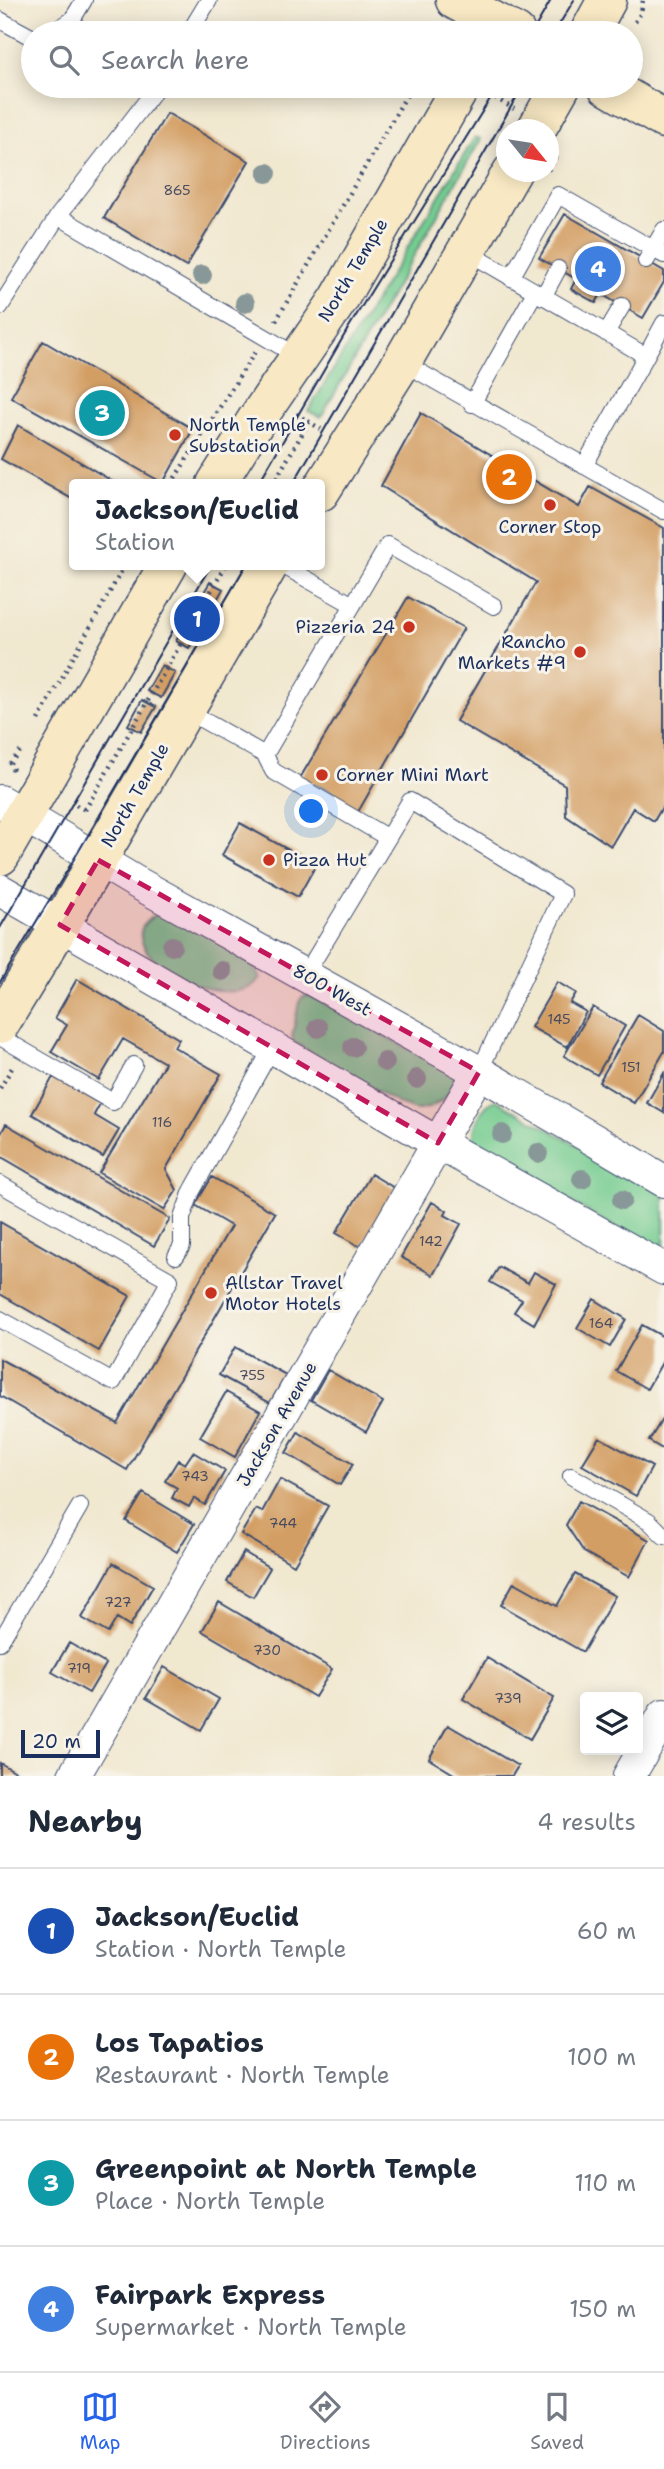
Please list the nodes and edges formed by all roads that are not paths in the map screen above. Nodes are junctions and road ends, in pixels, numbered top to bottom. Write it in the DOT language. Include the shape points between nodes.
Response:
graph roads {
  1 [pos="84,0"];
  2 [pos="209,0"];
  3 [pos="455,0"];
  4 [pos="622,8"];
  5 [pos="0,20"];
  6 [pos="70,21"];
  7 [pos="196,21"];
  8 [pos="501,21"];
  9 [pos="605,21"];
  10 [pos="21,31"];
  11 [pos="149,98"];
  12 [pos="454,98"];
  13 [pos="554,98"];
  14 [pos="628,98"];
  15 [pos="542,119"];
  16 [pos="664,119"];
  17 [pos="506,182"];
  18 [pos="58,216"];
  19 [pos="664,230"];
  20 [pos="466,251"];
  21 [pos="655,255"];
  22 [pos="558,269"];
  23 [pos="511,278"];
  24 [pos="539,294"];
  25 [pos="622,306"];
  26 [pos="0,307"];
  27 [pos="664,323"];
  28 [pos="606,333"];
  29 [pos="646,356"];
  30 [pos="299,357"];
  31 [pos="402,362"];
  32 [pos="472,404"];
  33 [pos="584,466"];
  34 [pos="219,479"];
  35 [pos="325,484"];
  36 [pos="664,511"];
  37 [pos="165,570"];
  38 [pos="266,570"];
  39 [pos="291,570"];
  40 [pos="353,605"];
  41 [pos="494,606"];
  42 [pos="185,710"];
  43 [pos="265,755"];
  44 [pos="12,808"];
  45 [pos="388,838"];
  46 [pos="0,856"];
  47 [pos="98,860"];
  48 [pos="0,890"];
  49 [pos="60,925"];
  50 [pos="305,975"];
  51 [pos="0,1024"];
  52 [pos="0,1037"];
  53 [pos="272,1048"];
  54 [pos="134,1065"];
  55 [pos="479,1072"];
  56 [pos="438,1143"];
  57 [pos="664,1181"];
  58 [pos="0,1184"];
  59 [pos="176,1256"];
  60 [pos="664,1269"];
  61 [pos="0,1319"];
  62 [pos="571,1476"];
  63 [pos="80,1506"];
  64 [pos="664,1536"];
  65 [pos="0,1642"];
  66 [pos="664,1715"];
  67 [pos="75,1776"];
  68 [pos="629,1776"];
  1 -- 6 [label="lane"];
  2 -- 7 [label="lane"];
  3 -- 8 [label="main road"];
  4 -- 9 [label="main road"];
  5 -- 10 [label="lane"];
  11 -- 18 [label="lane"];
  12 -- 30 [label="main road, North Temple" via="339,299"];
  13 -- 15 [label="main road"];
  14 -- 16 [label="main road"];
  17 -- 20 [label="main road"];
  18 -- 26 [label="lane"];
  18 -- 30 [label="lane"];
  19 -- 21 [label="lane"];
  20 -- 23 [label="lane"];
  20 -- 31 [label="main road"];
  21 -- 23 [label="lane" via="586,218 558,195"];
  22 -- 24 [label="lane"];
  23 -- 24 [label="lane"];
  24 -- 28 [label="lane"];
  24 -- 32 [label="lane"];
  25 -- 28 [label="lane"];
  27 -- 29 [label="lane"];
  28 -- 29 [label="lane"];
  29 -- 33 [label="lane"];
  30 -- 34 [label="main road, North Temple"];
  31 -- 32 [label="lane"];
  31 -- 35 [label="main road"];
  32 -- 33 [label="lane"];
  33 -- 36 [label="lane"];
  37 -- 44 [label="main road"];
  38 -- 42 [label="main road, North Temple"];
  39 -- 40 [label="lane"];
  40 -- 41 [label="lane" via="388,545"];
  40 -- 43 [label="lane"];
  42 -- 43 [label="lane"];
  42 -- 47 [label="main road, North Temple"];
  43 -- 45 [label="lane" via="273,771"];
  44 -- 46 [label="main road"];
  44 -- 47 [label="street, 800 West"];
  45 -- 50 [label="lane"];
  45 -- 55 [label="lane" via="410,801 563,894"];
  47 -- 49 [label="main road, North Temple"];
  47 -- 50 [label="street, 800 West"];
  48 -- 49 [label="street"];
  49 -- 51 [label="main road, North Temple"];
  49 -- 53 [label="street"];
  50 -- 55 [label="street, 800 West"];
  52 -- 54 [label="lane" via="113,1102"];
  53 -- 56 [label="street"];
  53 -- 59 [label="lane" via="192,1191"];
  55 -- 56 [label="street, Jackson Avenue"];
  55 -- 57 [label="street, 800 West"];
  56 -- 60 [label="street"];
  56 -- 67 [label="street, Jackson Avenue"];
  58 -- 61 [label="lane" via="170,1280 113,1382"];
  62 -- 64 [label="lane" via="649,1521"];
  63 -- 65 [label="lane"];
  66 -- 68 [label="street"];
}
